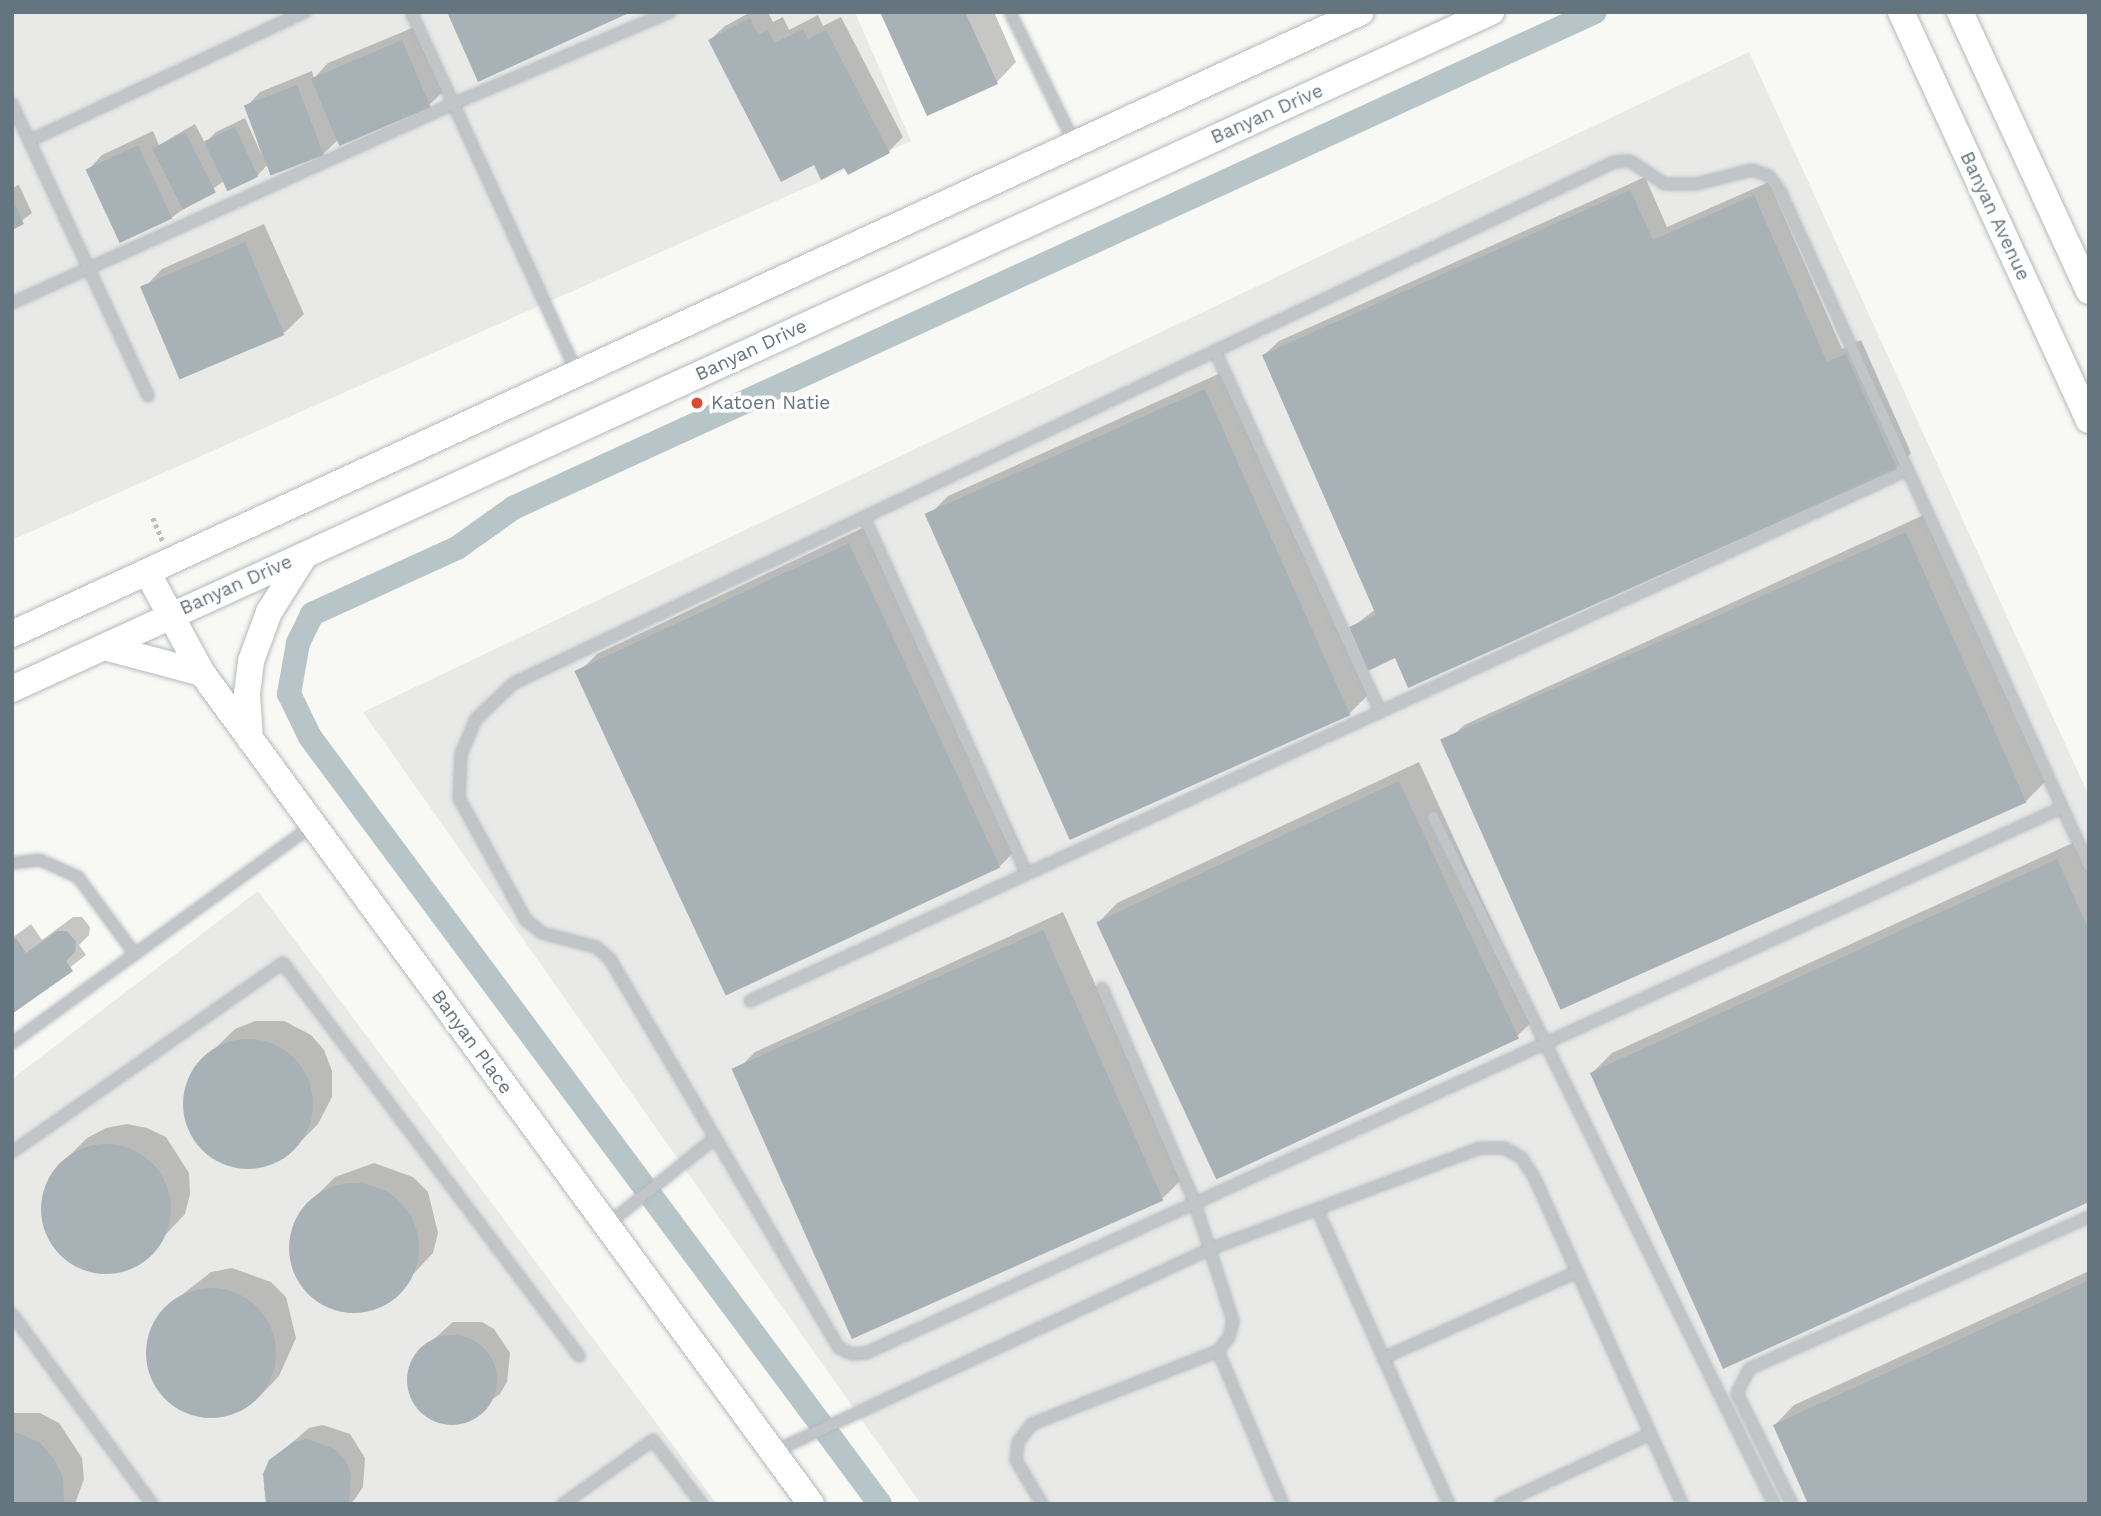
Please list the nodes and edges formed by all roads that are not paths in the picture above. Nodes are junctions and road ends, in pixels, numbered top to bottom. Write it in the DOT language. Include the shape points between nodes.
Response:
graph roads {
  1 [pos="305,12"];
  2 [pos="411,12"];
  3 [pos="670,12"];
  4 [pos="1010,12"];
  5 [pos="1361,12"];
  6 [pos="1492,12"];
  7 [pos="1902,12"];
  8 [pos="1960,12"];
  9 [pos="12,104"];
  10 [pos="453,104"];
  11 [pos="29,141"];
  12 [pos="1075,145"];
  13 [pos="89,268"];
  14 [pos="2089,291"];
  15 [pos="12,303"];
  16 [pos="1215,351"];
  17 [pos="577,374"];
  18 [pos="148,396"];
  19 [pos="2089,420"];
  20 [pos="1907,470"];
  21 [pos="864,517"];
  22 [pos="304,555"];
  23 [pos="147,572"];
  24 [pos="168,615"];
  25 [pos="12,634"];
  26 [pos="104,646"];
  27 [pos="202,673"];
  28 [pos="12,689"];
  29 [pos="1380,712"];
  30 [pos="250,739"];
  31 [pos="2060,808"];
  32 [pos="1433,817"];
  33 [pos="313,825"];
  34 [pos="12,863"];
  35 [pos="2089,866"];
  36 [pos="1027,874"];
  37 [pos="135,954"];
  38 [pos="1102,988"];
  39 [pos="750,1001"];
  40 [pos="12,1043"];
  41 [pos="1542,1044"];
  42 [pos="715,1138"];
  43 [pos="12,1152"];
  44 [pos="1195,1203"];
  45 [pos="1317,1209"];
  46 [pos="2089,1217"];
  47 [pos="607,1225"];
  48 [pos="1210,1249"];
  49 [pos="1577,1272"];
  50 [pos="12,1314"];
  51 [pos="1218,1352"];
  52 [pos="579,1356"];
  53 [pos="1383,1358"];
  54 [pos="1650,1434"];
  55 [pos="773,1452"];
  56 [pos="152,1504"];
  57 [pos="563,1504"];
  58 [pos="702,1504"];
  59 [pos="811,1504"];
  60 [pos="1042,1504"];
  61 [pos="1283,1504"];
  62 [pos="1449,1504"];
  63 [pos="1500,1504"];
  64 [pos="1682,1504"];
  65 [pos="1774,1504"];
  66 [pos="1792,1504"];
  1 -- 11 [label="lane"];
  2 -- 10 [label="lane"];
  3 -- 10 [label="lane"];
  4 -- 12 [label="lane"];
  5 -- 12 [label="street"];
  6 -- 22 [label="street, Banyan Drive"];
  7 -- 19 [label="street, Banyan Avenue"];
  8 -- 14 [label="street"];
  9 -- 11 [label="lane"];
  10 -- 13 [label="lane"];
  10 -- 17 [label="lane"];
  11 -- 13 [label="lane"];
  12 -- 17 [label="street"];
  13 -- 15 [label="lane"];
  13 -- 18 [label="lane"];
  16 -- 20 [label="lane" via="1614,162 1630,161 1665,184 1680,186 1752,170 1769,176 1780,191"];
  16 -- 21 [label="lane"];
  16 -- 29 [label="lane"];
  17 -- 23 [label="street"];
  20 -- 29 [label="lane"];
  20 -- 31 [label="lane"];
  21 -- 36 [label="lane"];
  21 -- 42 [label="lane" via="514,683 476,719 461,754 459,798 526,920 542,933 596,947 610,959"];
  22 -- 24 [label="street, Banyan Drive"];
  22 -- 30 [label="street" via="269,612 251,661 247,694"];
  23 -- 24 [label="street, Banyan Place"];
  23 -- 25 [label="street"];
  24 -- 26 [label="street, Banyan Drive"];
  24 -- 27 [label="street, Banyan Place"];
  26 -- 27 [label="street"];
  26 -- 28 [label="street, Banyan Drive"];
  27 -- 30 [label="street, Banyan Place"];
  29 -- 36 [label="lane"];
  30 -- 33 [label="street, Banyan Place"];
  31 -- 35 [label="lane"];
  31 -- 41 [label="lane"];
  32 -- 41 [label="lane"];
  33 -- 37 [label="lane"];
  33 -- 47 [label="street, Banyan Place"];
  34 -- 37 [label="lane" via="40,860 60,865 78,877"];
  36 -- 39 [label="lane"];
  37 -- 40 [label="lane"];
  38 -- 44 [label="lane"];
  41 -- 44 [label="lane"];
  41 -- 65 [label="lane"];
  42 -- 44 [label="lane" via="839,1348 852,1354 866,1353"];
  42 -- 47 [label="lane"];
  43 -- 52 [label="lane" via="283,963"];
  44 -- 48 [label="lane"];
  45 -- 48 [label="lane"];
  45 -- 49 [label="lane" via="1480,1148 1504,1148 1521,1157 1534,1177"];
  45 -- 53 [label="lane"];
  46 -- 66 [label="lane" via="1749,1369 1737,1393"];
  47 -- 55 [label="street, Banyan Place"];
  48 -- 51 [label="lane" via="1233,1321"];
  48 -- 55 [label="lane"];
  49 -- 53 [label="lane"];
  49 -- 54 [label="lane"];
  50 -- 56 [label="lane"];
  51 -- 60 [label="lane" via="1032,1424 1018,1442 1016,1460"];
  51 -- 61 [label="lane"];
  53 -- 62 [label="lane"];
  54 -- 63 [label="lane"];
  54 -- 64 [label="lane"];
  55 -- 59 [label="street, Banyan Place"];
  57 -- 58 [label="lane" via="653,1440"];
}
